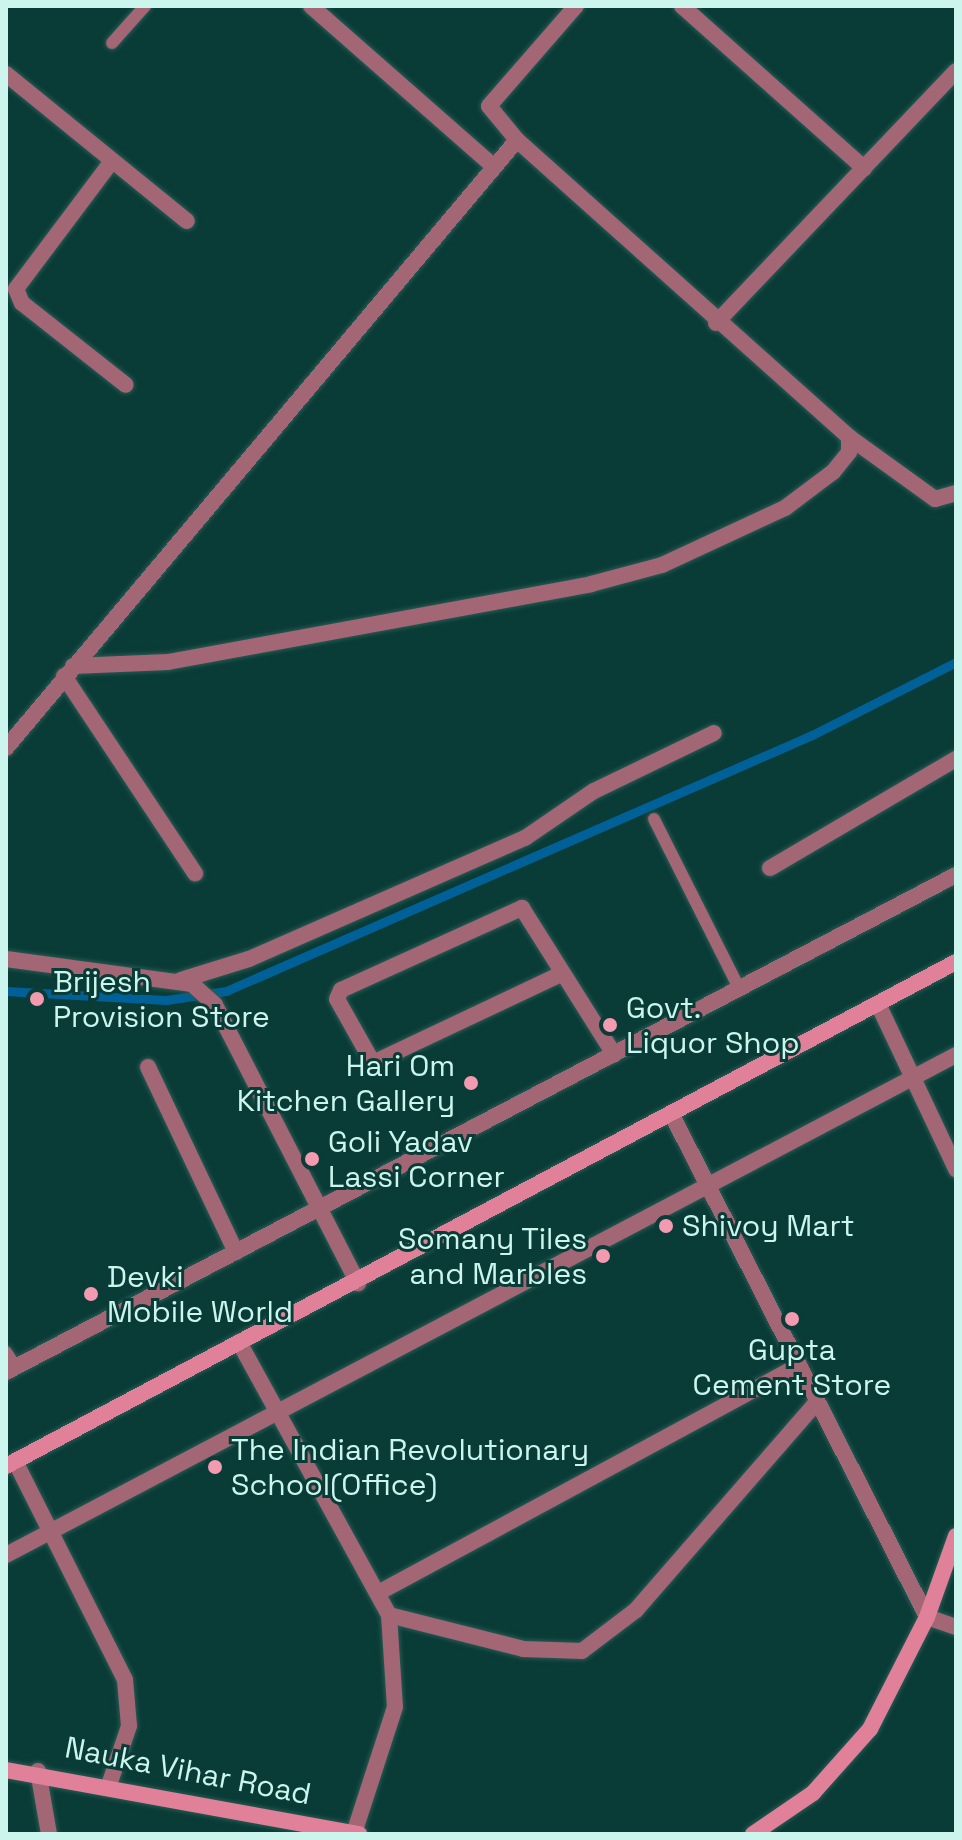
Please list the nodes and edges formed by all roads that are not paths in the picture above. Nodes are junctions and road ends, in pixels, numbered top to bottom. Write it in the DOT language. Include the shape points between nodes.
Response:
graph roads {
  1 [pos="145,6"];
  2 [pos="311,6"];
  3 [pos="576,6"];
  4 [pos="682,6"];
  5 [pos="112,43"];
  6 [pos="956,71"];
  7 [pos="6,74"];
  8 [pos="517,140"];
  9 [pos="112,161"];
  10 [pos="493,166"];
  11 [pos="864,168"];
  12 [pos="187,221"];
  13 [pos="716,323"];
  14 [pos="126,385"];
  15 [pos="849,437"];
  16 [pos="956,493"];
  17 [pos="69,671"];
  18 [pos="714,733"];
  19 [pos="6,748"];
  20 [pos="956,759"];
  21 [pos="654,819"];
  22 [pos="770,868"];
  23 [pos="195,873"];
  24 [pos="956,875"];
  25 [pos="6,959"];
  26 [pos="956,962"];
  27 [pos="561,974"];
  28 [pos="187,982"];
  29 [pos="739,988"];
  30 [pos="878,1004"];
  31 [pos="614,1054"];
  32 [pos="956,1055"];
  33 [pos="148,1067"];
  34 [pos="912,1078"];
  35 [pos="671,1113"];
  36 [pos="956,1169"];
  37 [pos="704,1188"];
  38 [pos="320,1208"];
  39 [pos="236,1252"];
  40 [pos="358,1283"];
  41 [pos="239,1342"];
  42 [pos="6,1352"];
  43 [pos="797,1366"];
  44 [pos="11,1369"];
  45 [pos="816,1403"];
  46 [pos="276,1413"];
  47 [pos="11,1463"];
  48 [pos="50,1532"];
  49 [pos="956,1536"];
  50 [pos="6,1555"];
  51 [pos="378,1593"];
  52 [pos="389,1615"];
  53 [pos="927,1617"];
  54 [pos="956,1627"];
  55 [pos="6,1770"];
  56 [pos="38,1771"];
  57 [pos="109,1785"];
  58 [pos="311,1829"];
  59 [pos="357,1833"];
  60 [pos="49,1834"];
  61 [pos="753,1834"];
  1 -- 5 [label="lane"];
  2 -- 10 [label="street"];
  3 -- 8 [label="street" via="489,106"];
  4 -- 11 [label="street"];
  6 -- 11 [label="street"];
  7 -- 9 [label="street"];
  8 -- 10 [label="street"];
  8 -- 13 [label="street"];
  9 -- 12 [label="street"];
  9 -- 14 [label="street" via="16,289 22,303"];
  10 -- 17 [label="street"];
  11 -- 13 [label="street"];
  13 -- 15 [label="street"];
  15 -- 16 [label="street" via="935,499"];
  15 -- 17 [label="street" via="849,452 833,472 785,508 662,565 252,649"];
  17 -- 19 [label="street"];
  17 -- 23 [label="street"];
  18 -- 28 [label="street" via="594,791 525,838"];
  20 -- 22 [label="street"];
  21 -- 29 [label="lane"];
  24 -- 29 [label="street"];
  25 -- 28 [label="street"];
  26 -- 30 [label="main road"];
  27 -- 27 [label="street" via="532,913 516,909 341,990 337,999 373,1063"];
  27 -- 31 [label="street"];
  28 -- 38 [label="street" via="215,1005"];
  29 -- 31 [label="street"];
  30 -- 34 [label="street"];
  30 -- 35 [label="main road"];
  31 -- 38 [label="street"];
  32 -- 34 [label="street"];
  33 -- 39 [label="street"];
  34 -- 36 [label="street"];
  34 -- 37 [label="street"];
  35 -- 37 [label="street"];
  35 -- 40 [label="main road"];
  37 -- 43 [label="street"];
  37 -- 46 [label="street"];
  38 -- 39 [label="street"];
  38 -- 40 [label="street"];
  39 -- 44 [label="street"];
  40 -- 41 [label="main road"];
  41 -- 46 [label="street"];
  41 -- 47 [label="main road"];
  42 -- 44 [label="lane"];
  43 -- 45 [label="street"];
  43 -- 51 [label="street"];
  45 -- 52 [label="street" via="636,1610 582,1651 523,1649"];
  45 -- 53 [label="street"];
  46 -- 48 [label="street"];
  46 -- 51 [label="street"];
  47 -- 48 [label="street"];
  48 -- 50 [label="street"];
  48 -- 57 [label="street" via="128,1692 129,1726"];
  49 -- 53 [label="main road"];
  51 -- 52 [label="street"];
  52 -- 59 [label="street" via="395,1707"];
  53 -- 54 [label="street"];
  53 -- 61 [label="main road" via="853,1753 813,1793"];
  55 -- 56 [label="main road, Nauka Vihar Road"];
  56 -- 57 [label="main road, Nauka Vihar Road"];
  56 -- 60 [label="street"];
  57 -- 58 [label="main road, Nauka Vihar Road"];
  58 -- 59 [label="main road, Nauka Vihar Road"];
}
